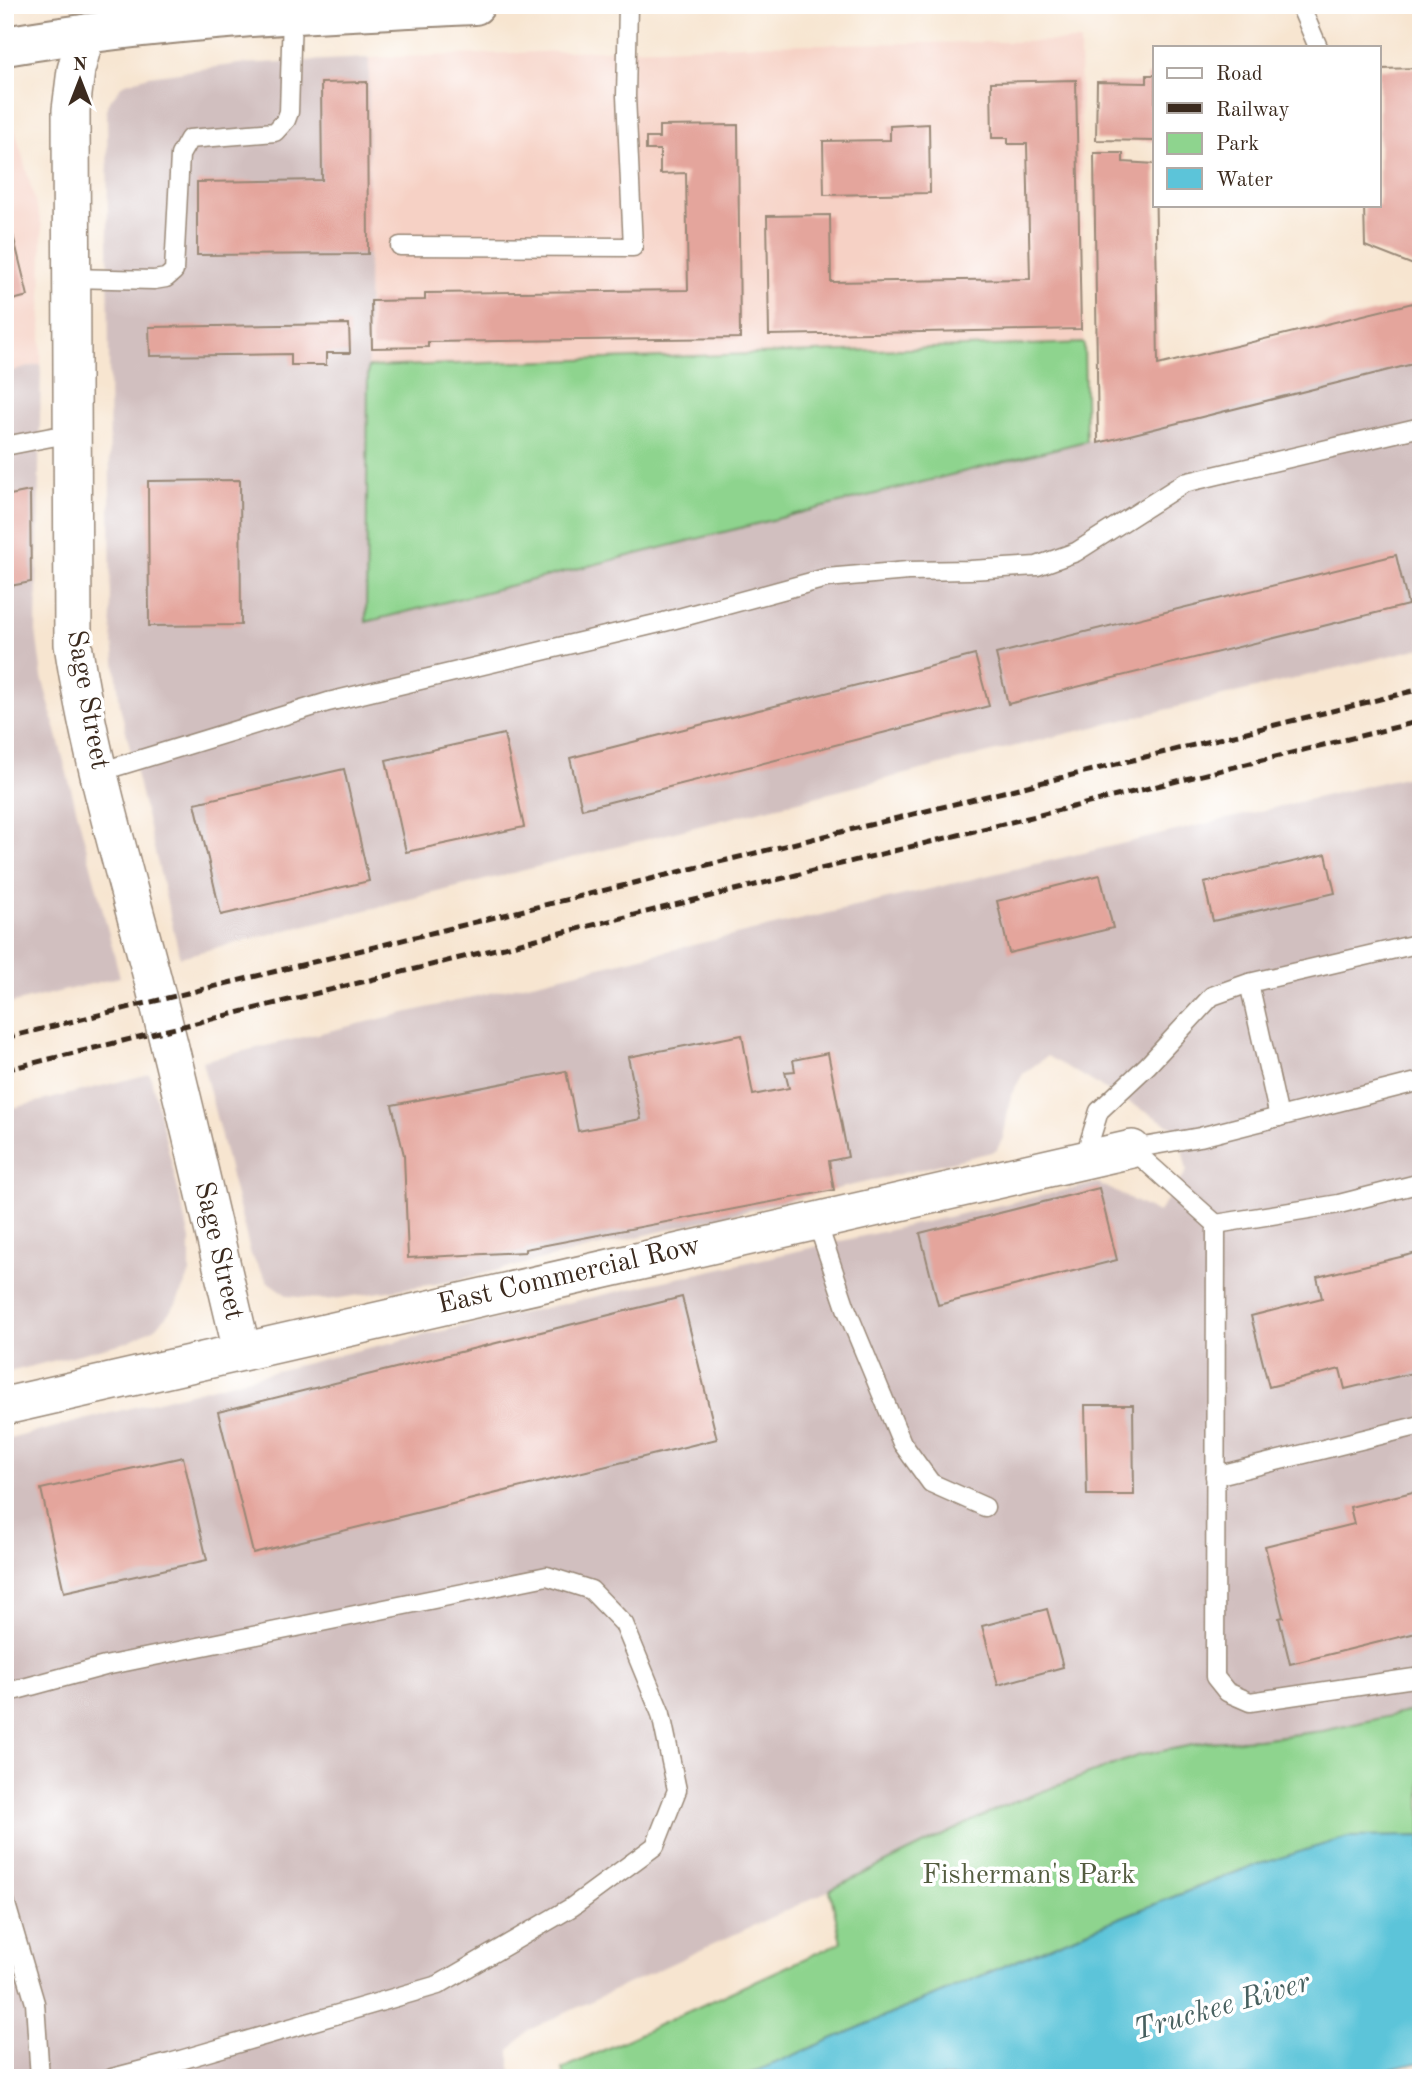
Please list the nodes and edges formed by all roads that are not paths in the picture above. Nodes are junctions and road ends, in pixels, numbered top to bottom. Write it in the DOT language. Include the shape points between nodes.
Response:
graph roads {
  1 [pos="475,5"];
  2 [pos="628,5"];
  3 [pos="1300,5"];
  4 [pos="310,11"];
  5 [pos="91,19"];
  6 [pos="5,46"];
  7 [pos="1318,46"];
  8 [pos="400,246"];
  9 [pos="70,278"];
  10 [pos="1421,427"];
  11 [pos="72,433"];
  12 [pos="5,446"];
  13 [pos="99,772"];
  14 [pos="1421,943"];
  15 [pos="1249,983"];
  16 [pos="1421,1082"];
  17 [pos="1279,1117"];
  18 [pos="1132,1149"];
  19 [pos="1084,1159"];
  20 [pos="1421,1183"];
  21 [pos="816,1219"];
  22 [pos="1216,1224"];
  23 [pos="242,1351"];
  24 [pos="5,1406"];
  25 [pos="1421,1425"];
  26 [pos="1215,1476"];
  27 [pos="985,1507"];
  28 [pos="1421,1677"];
  29 [pos="5,1693"];
  30 [pos="5,1901"];
  31 [pos="40,2078"];
  32 [pos="113,2078"];
  1 -- 4 [label="main road"];
  2 -- 8 [label="lane" via="626,96 633,247"];
  3 -- 7 [label="lane"];
  4 -- 5 [label="main road" via="142,26"];
  4 -- 9 [label="lane" via="289,113 280,128 188,139 183,146 174,271 154,281"];
  5 -- 6 [label="main road"];
  5 -- 9 [label="street, Sage Street" via="76,70 71,110"];
  9 -- 11 [label="street, Sage Street"];
  10 -- 13 [label="lane" via="1184,483 1076,552 1037,566 826,578 664,622 328,702"];
  11 -- 12 [label="lane"];
  11 -- 13 [label="street, Sage Street" via="73,644"];
  13 -- 23 [label="street, Sage Street"];
  14 -- 15 [label="lane"];
  15 -- 17 [label="lane"];
  15 -- 19 [label="lane" via="1212,996 1099,1111"];
  16 -- 17 [label="lane"];
  17 -- 18 [label="lane"];
  18 -- 19 [label="street, East Commercial Row"];
  18 -- 22 [label="lane"];
  19 -- 21 [label="street, East Commercial Row"];
  20 -- 22 [label="lane" via="1339,1204"];
  21 -- 23 [label="street, East Commercial Row"];
  21 -- 27 [label="lane" via="846,1308 902,1443 931,1483"];
  22 -- 26 [label="lane"];
  23 -- 24 [label="street, East Commercial Row"];
  25 -- 26 [label="lane"];
  26 -- 28 [label="lane" via="1215,1677 1227,1692 1250,1702"];
  29 -- 32 [label="lane" via="105,1666 547,1576 591,1590 624,1624 661,1714 677,1790 655,1846 572,1907 438,1985"];
  30 -- 31 [label="lane" via="36,2004"];
}
